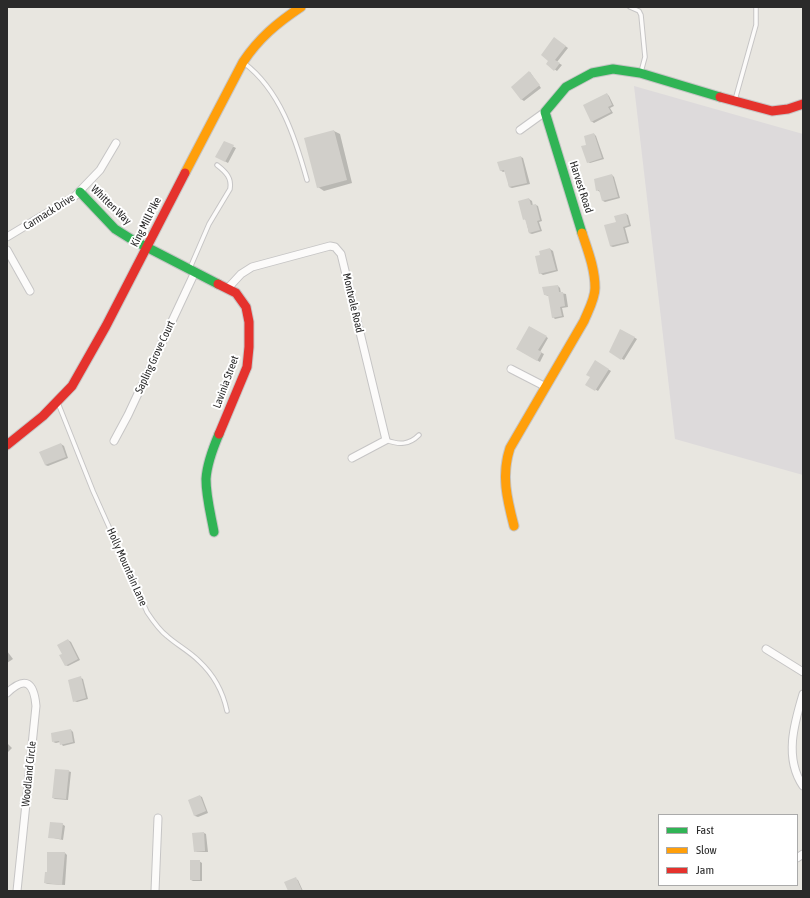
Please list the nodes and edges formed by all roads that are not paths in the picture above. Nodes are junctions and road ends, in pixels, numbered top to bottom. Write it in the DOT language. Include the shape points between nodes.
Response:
graph roads {
  1 [pos="301,7"];
  2 [pos="630,7"];
  3 [pos="756,7"];
  4 [pos="243,62"];
  5 [pos="640,72"];
  6 [pos="735,101"];
  7 [pos="803,104"];
  8 [pos="545,112"];
  9 [pos="520,130"];
  10 [pos="116,143"];
  11 [pos="217,165"];
  12 [pos="307,180"];
  13 [pos="80,192"];
  14 [pos="7,237"];
  15 [pos="146,248"];
  16 [pos="7,250"];
  17 [pos="192,271"];
  18 [pos="228,288"];
  19 [pos="30,291"];
  20 [pos="512,368"];
  21 [pos="546,387"];
  22 [pos="58,402"];
  23 [pos="419,435"];
  24 [pos="386,440"];
  25 [pos="114,441"];
  26 [pos="7,444"];
  27 [pos="352,458"];
  28 [pos="514,526"];
  29 [pos="214,532"];
  30 [pos="766,649"];
  31 [pos="803,672"];
  32 [pos="7,693"];
  33 [pos="803,694"];
  34 [pos="227,711"];
  35 [pos="803,786"];
  36 [pos="158,818"];
  37 [pos="17,891"];
  38 [pos="155,891"];
  1 -- 4 [label="street, King Mill Pike" via="263,35"];
  2 -- 5 [label="lane" via="639,11 641,15 645,56"];
  3 -- 6 [label="lane" via="756,25"];
  4 -- 12 [label="lane" via="259,75 277,101 295,141"];
  4 -- 15 [label="street, King Mill Pike"];
  5 -- 6 [label="street"];
  5 -- 8 [label="street" via="613,69 592,73 566,87"];
  6 -- 7 [label="street" via="772,111 791,110"];
  8 -- 9 [label="street"];
  8 -- 21 [label="street, Harvest Road" via="593,266 595,289 584,321"];
  10 -- 13 [label="street, Carmack Drive" via="100,170"];
  11 -- 17 [label="lane" via="230,179 230,189 209,224"];
  13 -- 14 [label="street, Carmack Drive"];
  13 -- 15 [label="street, Whitten Way" via="115,229"];
  15 -- 17 [label="street, Lavinia Street"];
  15 -- 22 [label="street, King Mill Pike" via="88,360 72,386"];
  16 -- 19 [label="street"];
  17 -- 18 [label="street, Lavinia Street"];
  17 -- 25 [label="street, Sapling Grove Court"];
  18 -- 24 [label="street, Montvale Road" via="252,267 323,247 335,247 341,254"];
  18 -- 29 [label="street, Lavinia Street" via="236,293 246,307 249,317 249,350 247,366 218,436 206,474"];
  20 -- 21 [label="street"];
  21 -- 28 [label="street, Harvest Road" via="506,458 506,499"];
  22 -- 26 [label="street, King Mill Pike"];
  22 -- 34 [label="lane, Holly Mountain Lane" via="93,491 147,612 154,624 199,661 221,692"];
  23 -- 24 [label="lane" via="408,443"];
  24 -- 27 [label="street"];
  30 -- 31 [label="street"];
  32 -- 37 [label="street, Woodland Circle" via="15,685 25,683 35,694 36,706"];
  33 -- 35 [label="street" via="792,742 794,767"];
  36 -- 38 [label="street"];
}
